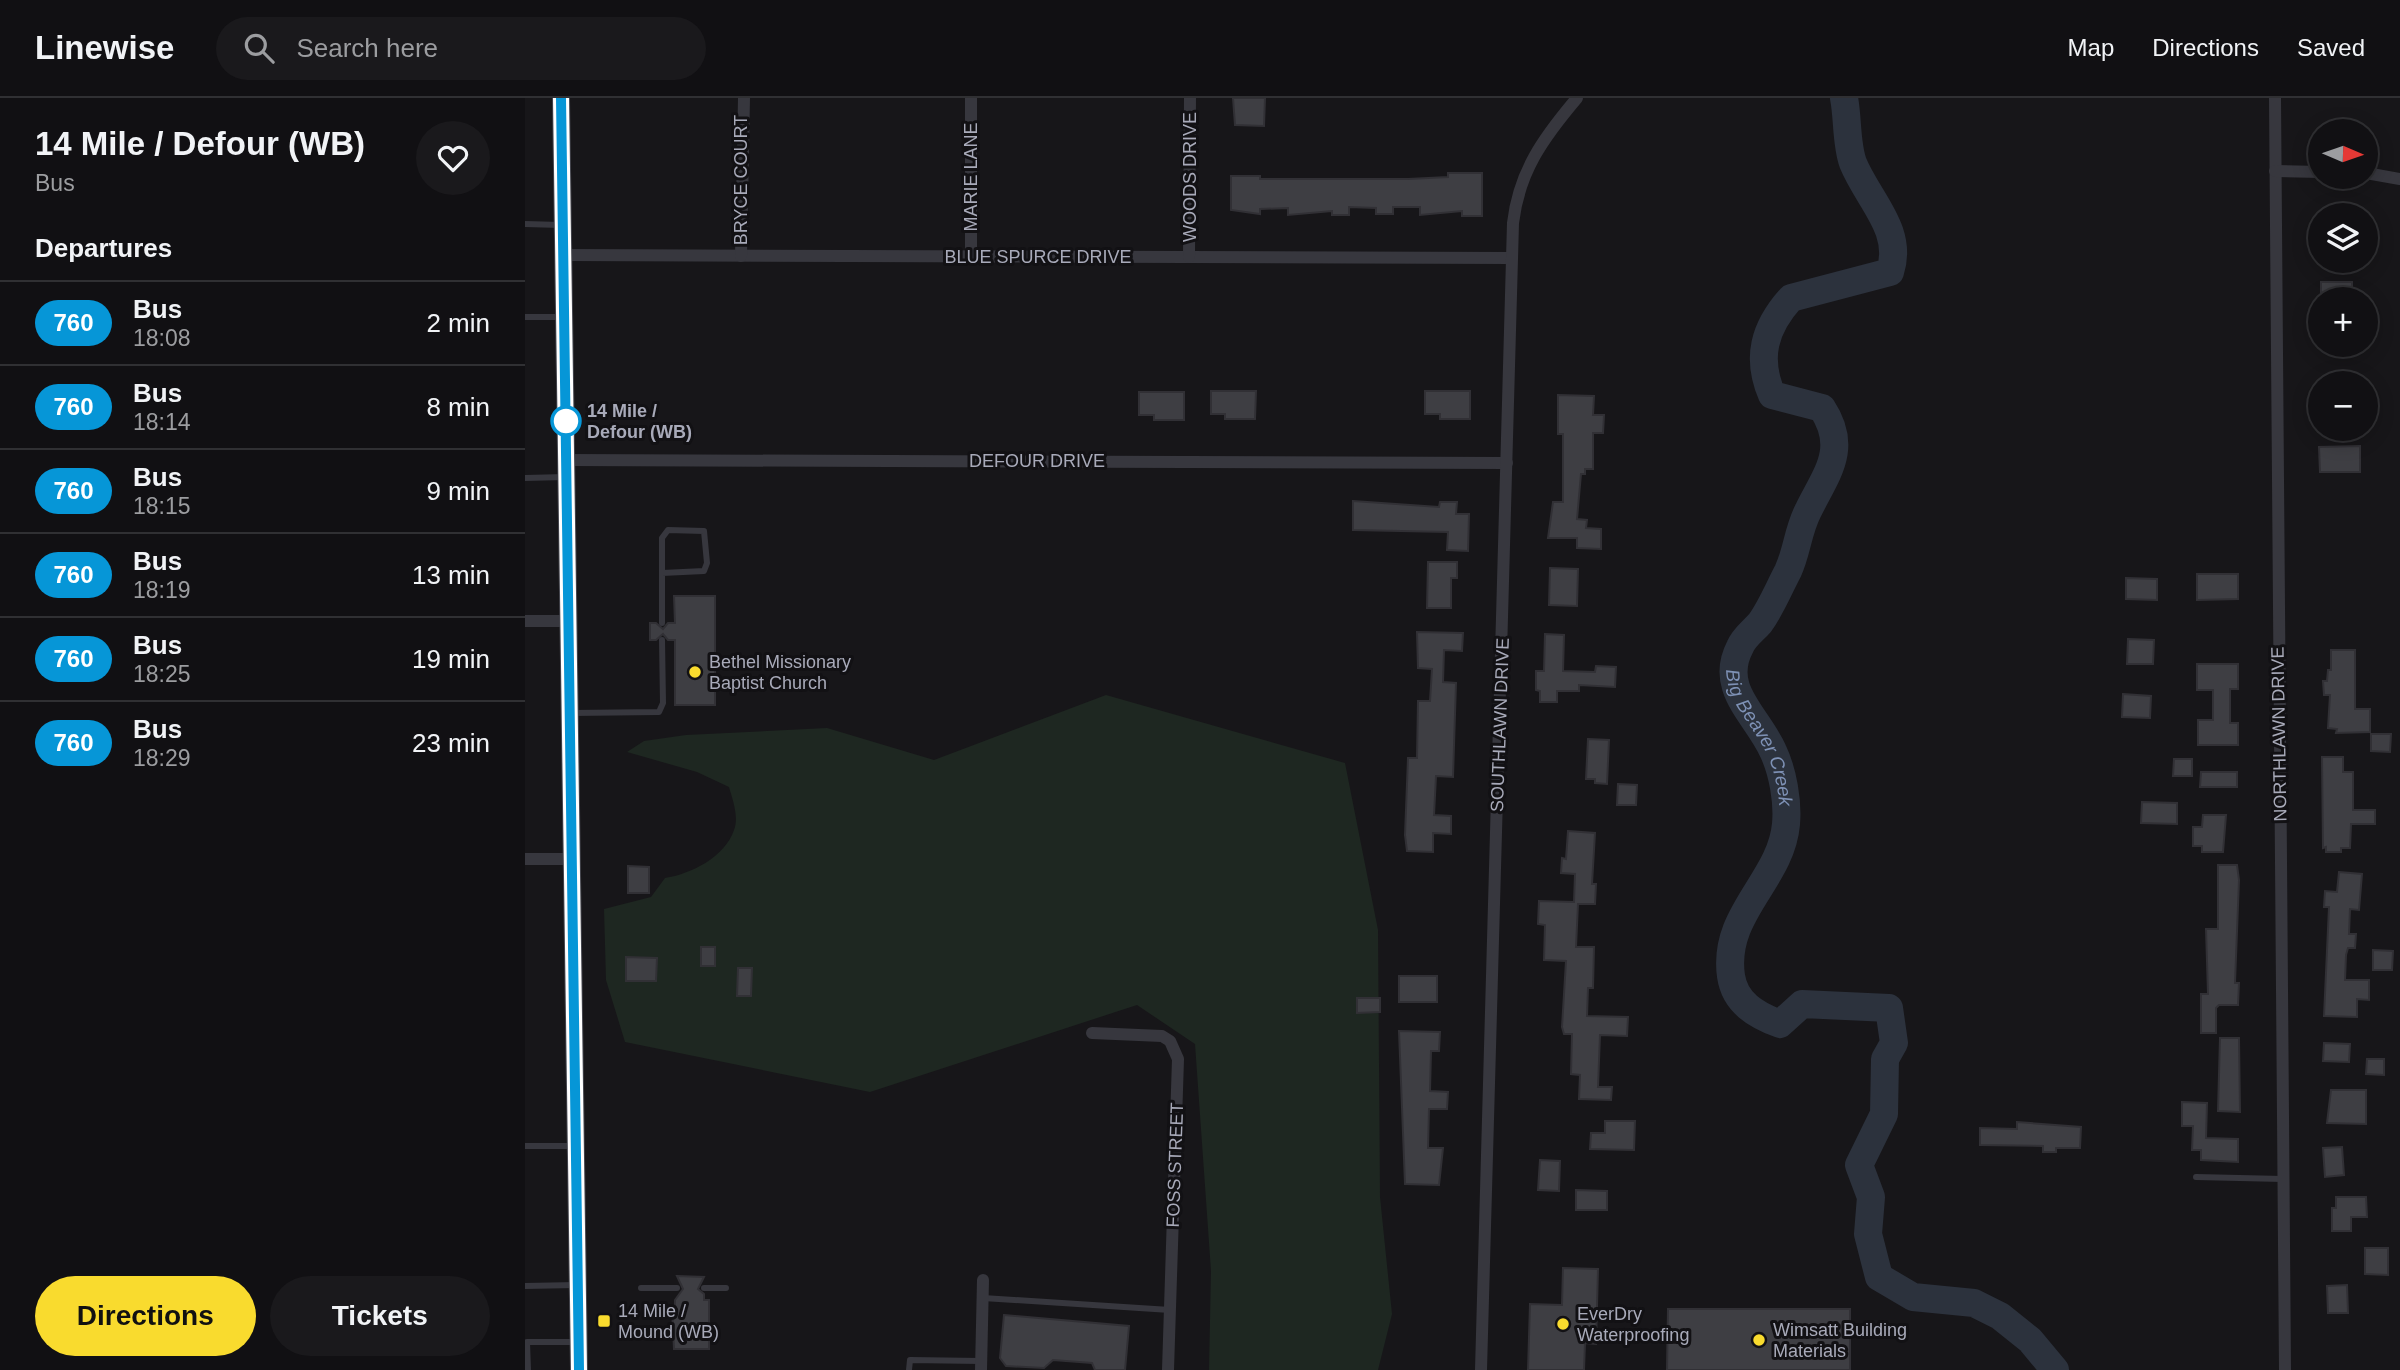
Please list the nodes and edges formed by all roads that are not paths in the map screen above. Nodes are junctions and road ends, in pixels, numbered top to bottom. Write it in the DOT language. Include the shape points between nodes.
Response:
graph roads {
  1 [pos="561,98"];
  2 [pos="971,98"];
  3 [pos="1190,98"];
  4 [pos="1577,98"];
  5 [pos="2274,98"];
  6 [pos="742,100"];
  7 [pos="2275,171"];
  8 [pos="2308,172"];
  9 [pos="2378,175"];
  10 [pos="2400,179"];
  11 [pos="525,224"];
  12 [pos="563,225"];
  13 [pos="563,255"];
  14 [pos="741,256"];
  15 [pos="971,256"];
  16 [pos="1189,257"];
  17 [pos="1512,258"];
  18 [pos="525,317"];
  19 [pos="564,317"];
  20 [pos="1507,463"];
  21 [pos="566,468"];
  22 [pos="525,478"];
  23 [pos="662,573"];
  24 [pos="525,621"];
  25 [pos="569,621"];
  26 [pos="662,623"];
  27 [pos="662,640"];
  28 [pos="570,713"];
  29 [pos="525,859"];
  30 [pos="572,859"];
  31 [pos="1092,1033"];
  32 [pos="525,1146"];
  33 [pos="576,1146"];
  34 [pos="2196,1177"];
  35 [pos="2283,1180"];
  36 [pos="983,1280"];
  37 [pos="577,1285"];
  38 [pos="525,1286"];
  39 [pos="641,1288"];
  40 [pos="677,1288"];
  41 [pos="704,1288"];
  42 [pos="726,1289"];
  43 [pos="983,1298"];
  44 [pos="1170,1310"];
  45 [pos="526,1341"];
  46 [pos="578,1342"];
  47 [pos="981,1365"];
  48 [pos="528,1370"];
  49 [pos="579,1370"];
  50 [pos="909,1370"];
  51 [pos="1168,1370"];
  52 [pos="1481,1370"];
  53 [pos="2285,1370"];
  1 -- 12 [label="main road"];
  2 -- 15 [label="street, MARIE LANE"];
  3 -- 16 [label="street, WOODS DRIVE"];
  4 -- 17 [label="street, SOUTHLAWN DRIVE" via="1535,151 1524,174 1516,199"];
  5 -- 7 [label="street, NORTHLAWN DRIVE"];
  6 -- 14 [label="street, BRYCE COURT"];
  7 -- 8 [label="street"];
  7 -- 35 [label="street, NORTHLAWN DRIVE"];
  9 -- 10 [label="street"];
  11 -- 12 [label="lane"];
  12 -- 13 [label="main road"];
  13 -- 14 [label="street, BLUE SPURCE DRIVE"];
  13 -- 19 [label="main road"];
  14 -- 15 [label="street, BLUE SPURCE DRIVE"];
  15 -- 16 [label="street, BLUE SPURCE DRIVE"];
  16 -- 17 [label="street, BLUE SPURCE DRIVE"];
  17 -- 20 [label="street, SOUTHLAWN DRIVE"];
  18 -- 19 [label="lane"];
  19 -- 21 [label="main road"];
  20 -- 21 [label="street, DEFOUR DRIVE"];
  20 -- 52 [label="street, SOUTHLAWN DRIVE"];
  21 -- 22 [label="lane"];
  21 -- 25 [label="main road"];
  23 -- 23 [label="lane" via="665,531 704,531 704,571"];
  23 -- 26 [label="lane"];
  24 -- 25 [label="street"];
  25 -- 28 [label="main road"];
  27 -- 28 [label="lane" via="663,703 659,712"];
  28 -- 30 [label="main road"];
  29 -- 30 [label="street"];
  30 -- 33 [label="main road"];
  31 -- 44 [label="street, FOSS STREET" via="1162,1036 1176,1049"];
  32 -- 33 [label="lane"];
  33 -- 37 [label="main road"];
  34 -- 35 [label="lane"];
  35 -- 53 [label="street, NORTHLAWN DRIVE"];
  36 -- 43 [label="street"];
  37 -- 38 [label="lane"];
  37 -- 46 [label="main road"];
  39 -- 40 [label="lane"];
  41 -- 42 [label="lane"];
  43 -- 44 [label="lane"];
  43 -- 47 [label="street"];
  44 -- 51 [label="street, FOSS STREET"];
  45 -- 46 [label="lane"];
  45 -- 48 [label="lane"];
  46 -- 49 [label="main road"];
  47 -- 50 [label="lane" via="910,1360"];
}
